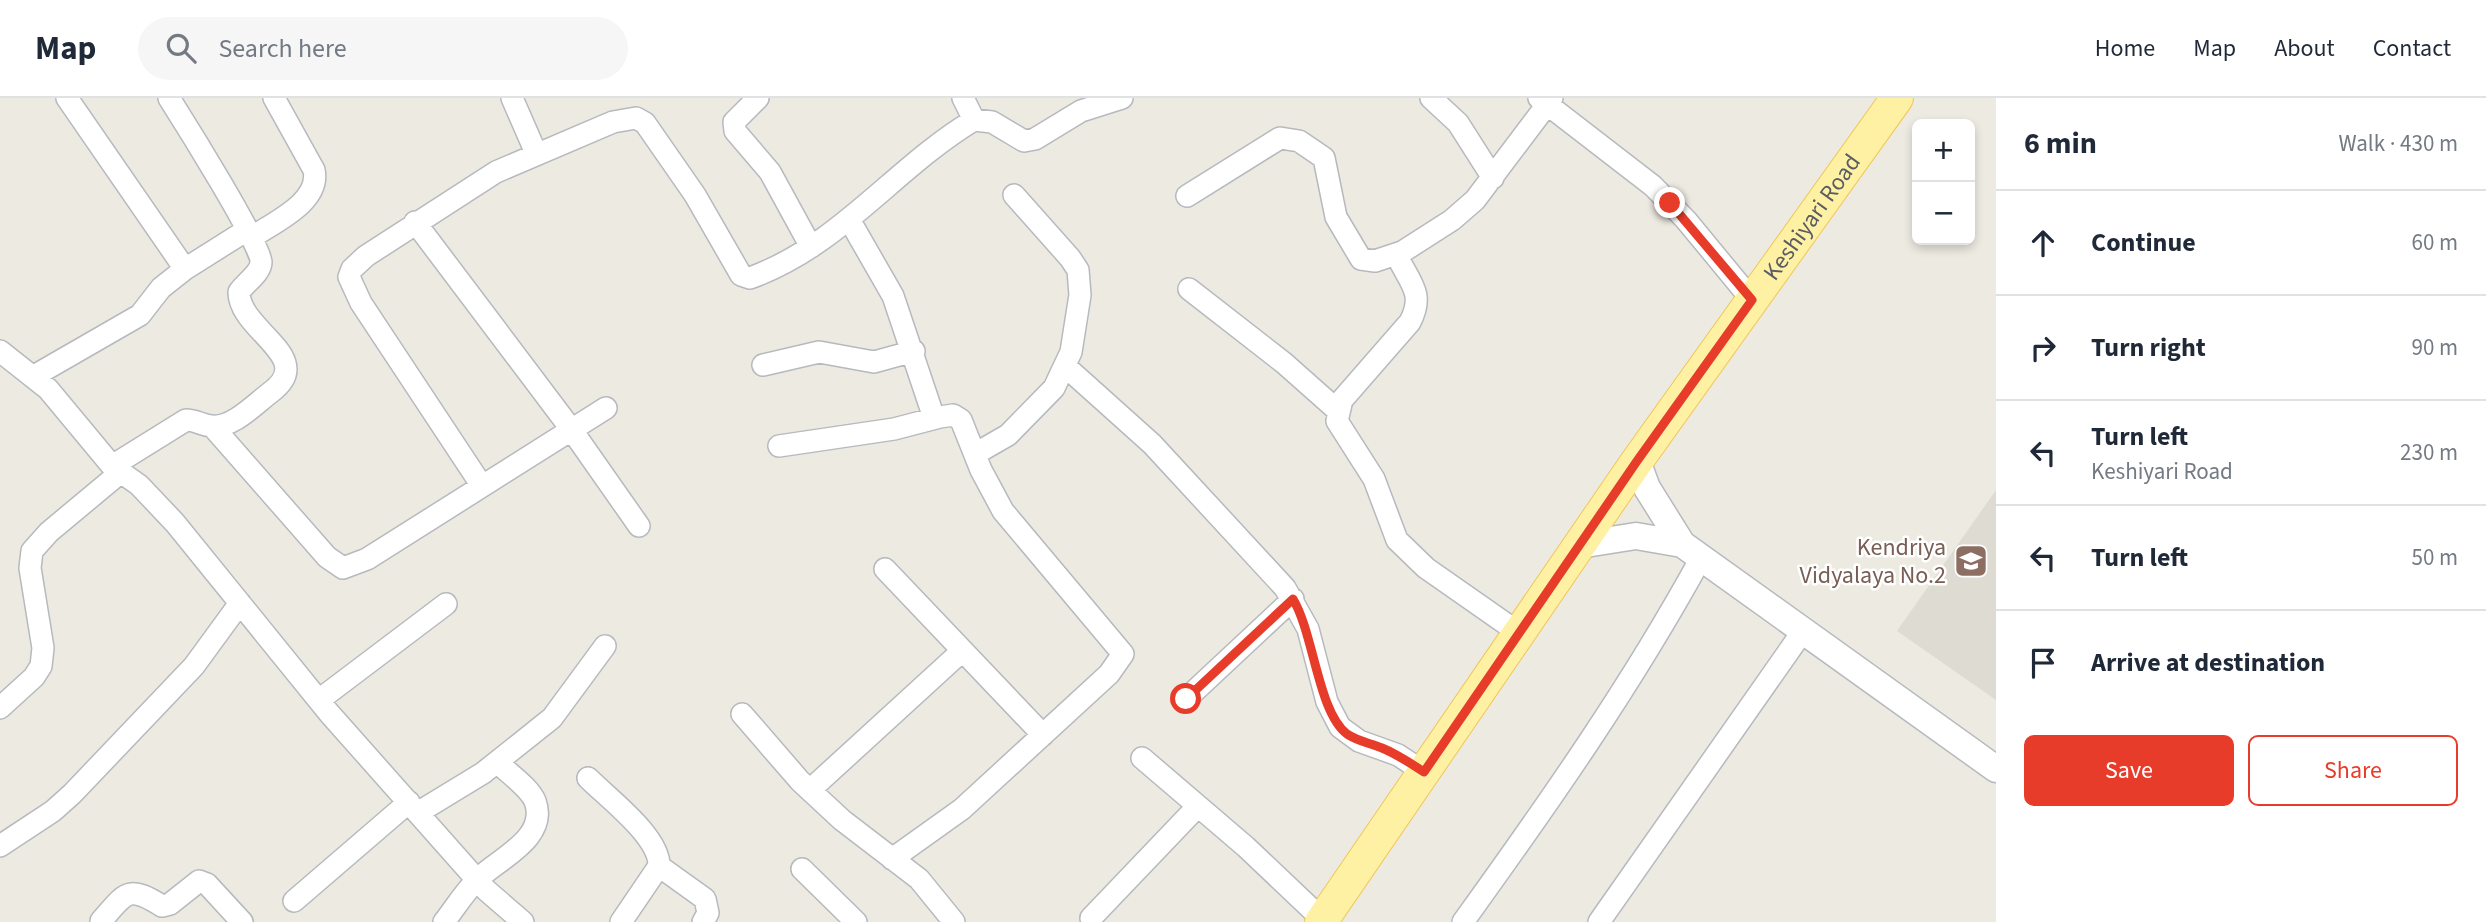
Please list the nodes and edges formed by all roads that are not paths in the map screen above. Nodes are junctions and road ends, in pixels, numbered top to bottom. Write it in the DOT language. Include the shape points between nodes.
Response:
graph roads {
  1 [pos="67,98"];
  2 [pos="169,98"];
  3 [pos="274,98"];
  4 [pos="512,98"];
  5 [pos="758,98"];
  6 [pos="963,98"];
  7 [pos="1122,98"];
  8 [pos="1431,98"];
  9 [pos="1897,98"];
  10 [pos="1546,100"];
  11 [pos="974,120"];
  12 [pos="536,153"];
  13 [pos="1493,178"];
  14 [pos="1014,195"];
  15 [pos="1187,196"];
  16 [pos="850,221"];
  17 [pos="415,222"];
  18 [pos="249,234"];
  19 [pos="811,247"];
  20 [pos="1402,252"];
  21 [pos="185,269"];
  22 [pos="1189,289"];
  23 [pos="1752,300"];
  24 [pos="914,351"];
  25 [pos="2,356"];
  26 [pos="763,365"];
  27 [pos="1065,366"];
  28 [pos="34,376"];
  29 [pos="606,408"];
  30 [pos="1337,410"];
  31 [pos="934,418"];
  32 [pos="213,427"];
  33 [pos="571,429"];
  34 [pos="779,446"];
  35 [pos="975,454"];
  36 [pos="1637,461"];
  37 [pos="117,469"];
  38 [pos="482,486"];
  39 [pos="639,526"];
  40 [pos="1579,545"];
  41 [pos="1692,551"];
  42 [pos="885,569"];
  43 [pos="1293,599"];
  44 [pos="240,603"];
  45 [pos="446,604"];
  46 [pos="1803,631"];
  47 [pos="1519,633"];
  48 [pos="605,646"];
  49 [pos="962,651"];
  50 [pos="1186,699"];
  51 [pos="319,700"];
  52 [pos="0,708"];
  53 [pos="742,714"];
  54 [pos="1043,735"];
  55 [pos="1142,758"];
  56 [pos="497,762"];
  57 [pos="1996,769"];
  58 [pos="1424,772"];
  59 [pos="588,778"];
  60 [pos="810,790"];
  61 [pos="1198,806"];
  62 [pos="414,807"];
  63 [pos="0,846"];
  64 [pos="892,859"];
  65 [pos="659,866"];
  66 [pos="802,869"];
  67 [pos="477,879"];
  68 [pos="294,901"];
  69 [pos="1091,918"];
  70 [pos="101,921"];
  71 [pos="1322,921"];
  72 [pos="242,922"];
  73 [pos="444,922"];
  74 [pos="523,922"];
  75 [pos="621,922"];
  76 [pos="703,922"];
  77 [pos="856,922"];
  78 [pos="954,922"];
  79 [pos="1463,922"];
  80 [pos="1598,922"];
  1 -- 21 [label="street"];
  2 -- 18 [label="street"];
  3 -- 18 [label="street" via="317,182 301,203"];
  4 -- 12 [label="street"];
  5 -- 19 [label="street" via="738,115 735,131 770,172"];
  6 -- 11 [label="street"];
  7 -- 11 [label="street" via="1081,111 1024,141 992,122"];
  8 -- 13 [label="street" via="1458,123"];
  9 -- 23 [label="main road, Keshiyari Road"];
  10 -- 13 [label="street"];
  10 -- 23 [label="street" via="1653,186"];
  11 -- 16 [label="street"];
  12 -- 17 [label="street"];
  12 -- 19 [label="street" via="612,122 636,118 645,123 695,195 741,275 758,275"];
  13 -- 20 [label="street" via="1452,220"];
  14 -- 27 [label="street" via="1078,270 1080,295"];
  15 -- 20 [label="street" via="1280,138 1290,137 1324,158 1336,217 1361,259 1375,261"];
  16 -- 19 [label="street"];
  16 -- 24 [label="street" via="893,296"];
  17 -- 33 [label="street"];
  17 -- 38 [label="street" via="352,268 349,277 361,303"];
  18 -- 21 [label="street"];
  18 -- 32 [label="street" via="262,260 239,292 239,300 251,321 283,356 287,373 275,389 233,420"];
  20 -- 30 [label="street" via="1399,260 1417,295 1417,308"];
  21 -- 28 [label="street" via="161,288 140,315"];
  22 -- 30 [label="street"];
  23 -- 36 [label="main road, Keshiyari Road"];
  24 -- 26 [label="street" via="874,362 819,352"];
  24 -- 31 [label="street"];
  25 -- 28 [label="street"];
  27 -- 35 [label="street" via="1054,388 1023,421"];
  27 -- 43 [label="street" via="1152,444"];
  28 -- 37 [label="street"];
  29 -- 33 [label="street"];
  30 -- 47 [label="street" via="1337,421 1374,479 1397,540 1426,568"];
  31 -- 34 [label="street" via="894,429"];
  31 -- 35 [label="street" via="953,415 961,419"];
  32 -- 37 [label="street" via="186,421"];
  32 -- 38 [label="street" via="327,557 343,568 367,559"];
  33 -- 38 [label="street"];
  33 -- 39 [label="street"];
  35 -- 54 [label="street" via="995,499 1016,528 1123,654"];
  36 -- 40 [label="main road, Keshiyari Road"];
  36 -- 41 [label="street" via="1647,488"];
  37 -- 44 [label="street" via="175,523"];
  37 -- 52 [label="street" via="32,551 41,666"];
  40 -- 41 [label="street" via="1628,536"];
  40 -- 47 [label="main road, Keshiyari Road"];
  41 -- 46 [label="street"];
  41 -- 79 [label="street" via="1657,638 1581,756"];
  42 -- 49 [label="street"];
  43 -- 50 [label="street"];
  43 -- 58 [label="street" via="1308,629 1327,702 1340,727"];
  44 -- 51 [label="street"];
  44 -- 63 [label="street" via="194,666 72,794"];
  45 -- 51 [label="street"];
  46 -- 57 [label="street"];
  46 -- 80 [label="street"];
  47 -- 58 [label="main road, Keshiyari Road"];
  48 -- 56 [label="street" via="552,718"];
  49 -- 54 [label="street"];
  49 -- 60 [label="street"];
  51 -- 62 [label="street"];
  53 -- 60 [label="street"];
  54 -- 64 [label="street" via="962,809"];
  55 -- 61 [label="street"];
  56 -- 62 [label="street"];
  56 -- 67 [label="street" via="533,798 537,815 522,845"];
  58 -- 71 [label="main road, Keshiyari Road"];
  59 -- 65 [label="street" via="656,848"];
  60 -- 64 [label="street"];
  61 -- 69 [label="street"];
  61 -- 71 [label="street"];
  62 -- 67 [label="street"];
  62 -- 68 [label="street"];
  64 -- 78 [label="street" via="930,889"];
  65 -- 75 [label="street"];
  65 -- 76 [label="street" via="705,899 708,913"];
  66 -- 77 [label="street"];
  67 -- 73 [label="street"];
  67 -- 74 [label="street"];
  70 -- 72 [label="street" via="127,892 135,891 162,906 199,881"];
}
